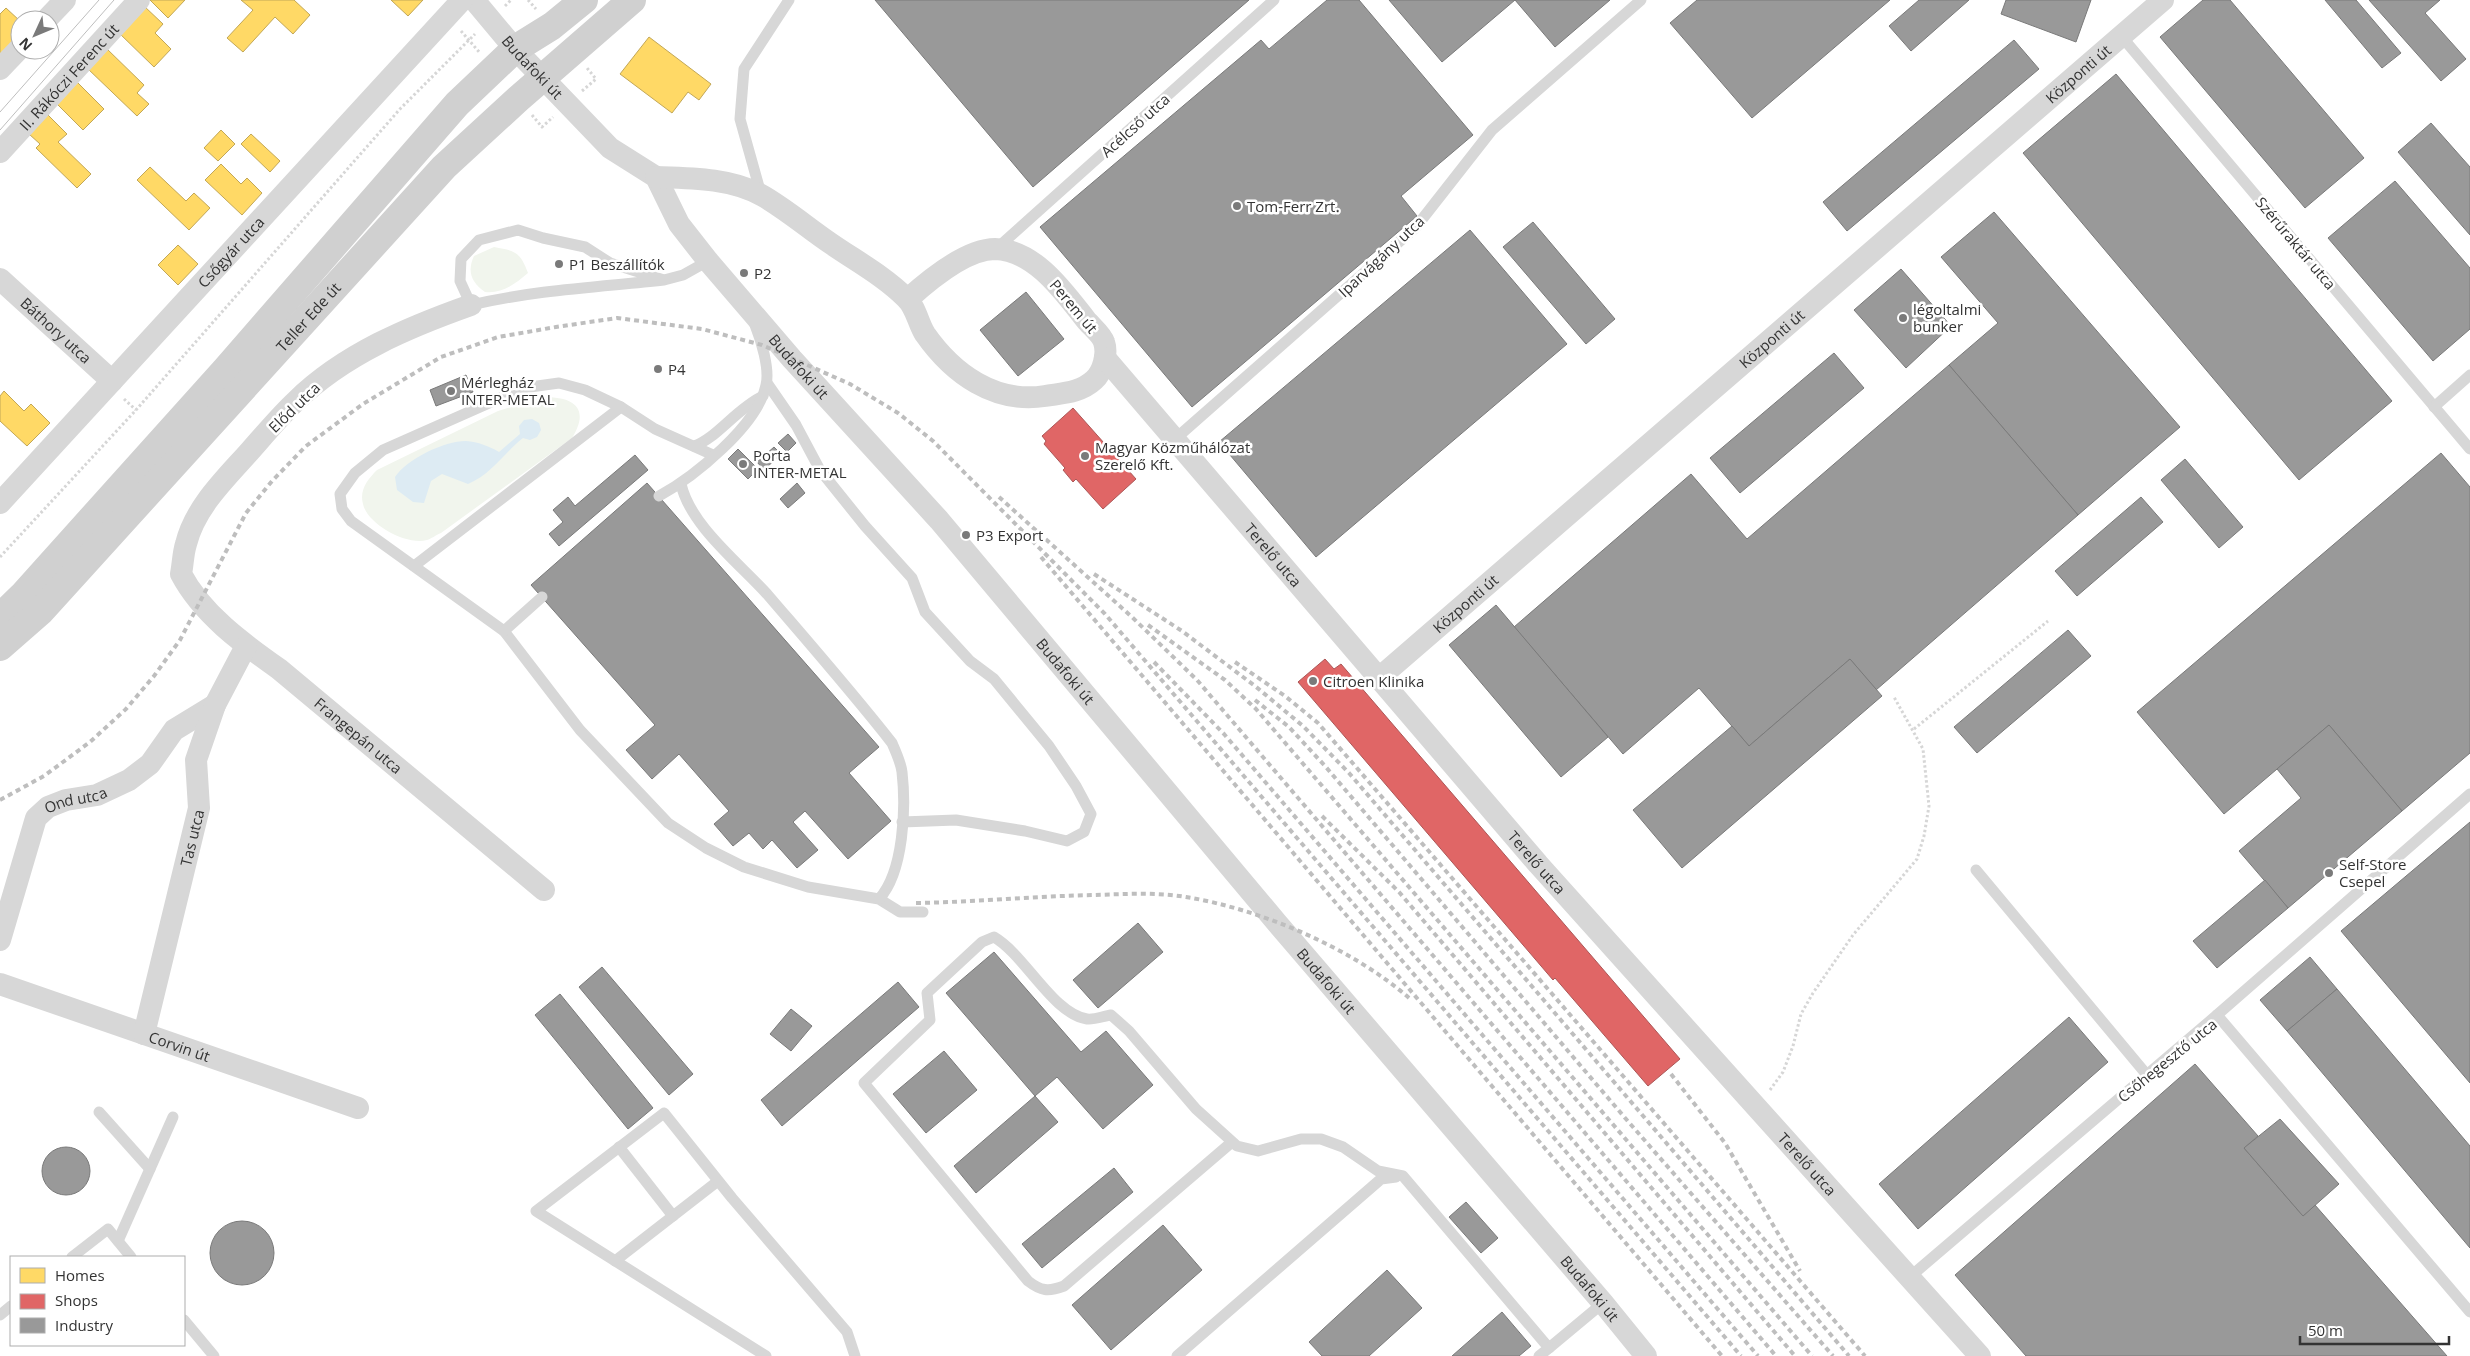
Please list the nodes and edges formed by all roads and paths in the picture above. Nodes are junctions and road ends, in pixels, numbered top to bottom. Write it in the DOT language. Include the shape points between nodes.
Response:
graph roads {
  1 [pos="65,0"];
  2 [pos="139,0"];
  3 [pos="462,0"];
  4 [pos="474,0"];
  5 [pos="584,0"];
  6 [pos="632,0"];
  7 [pos="789,0"];
  8 [pos="1274,0"];
  9 [pos="1640,0"];
  10 [pos="2163,0"];
  11 [pos="56,10"];
  12 [pos="490,20"];
  13 [pos="2122,37"];
  14 [pos="515,49"];
  15 [pos="10,58"];
  16 [pos="0,69"];
  17 [pos="542,77"];
  18 [pos="0,152"];
  19 [pos="656,177"];
  20 [pos="761,195"];
  21 [pos="996,249"];
  22 [pos="708,261"];
  23 [pos="0,279"];
  24 [pos="664,280"];
  25 [pos="908,299"];
  26 [pos="471,305"];
  27 [pos="751,311"];
  28 [pos="1105,358"];
  29 [pos="2470,375"];
  30 [pos="112,380"];
  31 [pos="767,383"];
  32 [pos="762,396"];
  33 [pos="621,406"];
  34 [pos="2434,406"];
  35 [pos="1174,440"];
  36 [pos="694,446"];
  37 [pos="2470,449"];
  38 [pos="713,455"];
  39 [pos="681,484"];
  40 [pos="659,496"];
  41 [pos="0,503"];
  42 [pos="0,557"];
  43 [pos="414,566"];
  44 [pos="181,574"];
  45 [pos="542,597"];
  46 [pos="0,617"];
  47 [pos="2048,621"];
  48 [pos="504,631"];
  49 [pos="246,646"];
  50 [pos="0,647"];
  51 [pos="1379,678"];
  52 [pos="1894,697"];
  53 [pos="215,705"];
  54 [pos="1914,729"];
  55 [pos="2470,794"];
  56 [pos="902,822"];
  57 [pos="1976,870"];
  58 [pos="544,890"];
  59 [pos="879,899"];
  60 [pos="923,912"];
  61 [pos="0,940"];
  62 [pos="0,984"];
  63 [pos="2217,1015"];
  64 [pos="144,1034"];
  65 [pos="2147,1075"];
  66 [pos="358,1108"];
  67 [pos="1756,1109"];
  68 [pos="99,1112"];
  69 [pos="173,1117"];
  70 [pos="1232,1142"];
  71 [pos="620,1147"];
  72 [pos="150,1169"];
  73 [pos="1403,1176"];
  74 [pos="718,1181"];
  75 [pos="673,1216"];
  76 [pos="118,1241"];
  77 [pos="73,1256"];
  78 [pos="130,1256"];
  79 [pos="615,1261"];
  80 [pos="1911,1276"];
  81 [pos="1603,1303"];
  82 [pos="2470,1312"];
  83 [pos="185,1321"];
  84 [pos="1548,1348"];
  85 [pos="214,1356"];
  86 [pos="766,1356"];
  87 [pos="855,1356"];
  88 [pos="1177,1356"];
  89 [pos="1539,1356"];
  90 [pos="1646,1356"];
  91 [pos="1980,1356"];
  1 -- 11 [label="street"];
  2 -- 18 [label="street, II. Rákóczi Ferenc út"];
  3 -- 30 [label="street, Csőgyár utca"];
  4 -- 12 [label="street, Budafoki út"];
  5 -- 14 [label="main road, Teller Ede út" via="552,26"];
  6 -- 17 [label="main road, Teller Ede út"];
  7 -- 20 [label="lane" via="744,69 740,118"];
  8 -- 21 [label="lane, Acélcső utca"];
  9 -- 35 [label="lane, Iparvágány utca" via="1492,130 1416,227"];
  10 -- 13 [label="street, Központi út"];
  12 -- 14 [label="street, Budafoki út"];
  12 -- 42 [label="path" via="400,109 136,410"];
  13 -- 34 [label="lane, Szérűraktár utca"];
  13 -- 51 [label="street, Központi út"];
  14 -- 17 [label="street, Budafoki út"];
  14 -- 46 [label="main road, Teller Ede út" via="457,104 226,369"];
  15 -- 16 [label="street"];
  17 -- 19 [label="street, Budafoki út" via="610,148"];
  17 -- 50 [label="main road, Teller Ede út" via="444,167 40,612"];
  19 -- 20 [label="street" via="718,181"];
  19 -- 22 [label="street, Budafoki út" via="679,224"];
  20 -- 25 [label="street" via="870,269"];
  21 -- 25 [label="street" via="947,268"];
  21 -- 28 [label="street, Perem út" via="1020,255 1046,273 1104,341"];
  22 -- 24 [label="lane" via="683,275"];
  22 -- 27 [label="street, Budafoki út"];
  23 -- 30 [label="street, Báthory utca"];
  24 -- 26 [label="lane" via="585,286"];
  24 -- 26 [label="lane" via="610,263 585,247 518,230 479,240 461,259 460,281"];
  25 -- 28 [label="street" via="925,333 950,362 972,380 1002,396 1030,398 1077,391 1094,380"];
  26 -- 44 [label="street, Előd utca" via="428,320 374,345 297,400 218,486 198,515 186,543"];
  27 -- 31 [label="lane" via="762,345"];
  27 -- 81 [label="street, Budafoki út" via="939,520 1277,923"];
  28 -- 35 [label="street, Terelő utca"];
  29 -- 34 [label="lane"];
  30 -- 41 [label="street, Csőgyár utca"];
  31 -- 32 [label="lane"];
  31 -- 56 [label="lane" via="796,425 820,470 912,578 926,612 970,661 994,679 1043,739 1076,786 1090,814 1084,832 1067,841 956,820"];
  32 -- 36 [label="lane" via="747,404 704,443"];
  32 -- 38 [label="lane" via="746,425"];
  33 -- 36 [label="lane" via="655,429"];
  33 -- 43 [label="lane"];
  33 -- 43 [label="lane" via="559,383 523,388 383,450 355,473 340,494 342,509 351,521"];
  34 -- 37 [label="lane, Szérűraktár utca"];
  35 -- 51 [label="street, Terelő utca"];
  36 -- 38 [label="lane"];
  38 -- 39 [label="lane"];
  39 -- 40 [label="lane"];
  39 -- 56 [label="lane" via="684,497 699,521 766,594 892,743 902,771"];
  43 -- 48 [label="lane"];
  44 -- 49 [label="street, Frangepán utca" via="200,603"];
  45 -- 48 [label="lane"];
  47 -- 54 [label="path"];
  48 -- 59 [label="lane" via="580,730 668,823 706,848 744,867 808,887"];
  49 -- 53 [label="street, Tas utca"];
  49 -- 58 [label="street, Frangepán utca" via="279,669"];
  51 -- 67 [label="street, Terelő utca" via="1538,864"];
  52 -- 54 [label="path"];
  53 -- 61 [label="street, Ond utca" via="174,730 150,764 129,780 98,795 66,800 48,807 36,818"];
  53 -- 64 [label="street, Tas utca" via="196,760 198,808"];
  54 -- 67 [label="path" via="1923,750 1929,806 1917,859 1853,935 1812,993 1801,1014 1782,1072"];
  55 -- 63 [label="lane"];
  56 -- 59 [label="lane" via="895,869"];
  57 -- 65 [label="lane"];
  59 -- 60 [label="lane" via="900,912"];
  62 -- 64 [label="street, Corvin út"];
  63 -- 65 [label="lane, Csőhegesztő utca"];
  63 -- 82 [label="lane, Csőhegesztő utca"];
  64 -- 66 [label="street, Corvin út"];
  65 -- 80 [label="lane, Csőhegesztő utca"];
  67 -- 80 [label="street, Terelő utca"];
  68 -- 72 [label="lane"];
  69 -- 72 [label="lane"];
  70 -- 70 [label="lane" via="1196,1109 1129,1031 1110,1015 1087,1019 1061,1006 1007,945 994,937 982,942 927,993 930,1020 864,1083 1028,1281 1040,1291 1064,1286"];
  70 -- 73 [label="lane" via="1258,1151 1301,1138 1321,1139 1343,1147 1378,1171"];
  71 -- 74 [label="lane" via="664,1113"];
  71 -- 75 [label="lane"];
  71 -- 79 [label="lane" via="536,1211"];
  72 -- 76 [label="lane"];
  73 -- 84 [label="lane"];
  73 -- 88 [label="lane" via="1381,1179"];
  74 -- 75 [label="lane"];
  74 -- 87 [label="lane" via="848,1332"];
  75 -- 79 [label="lane"];
  76 -- 77 [label="lane" via="108,1229"];
  76 -- 78 [label="lane"];
  79 -- 86 [label="lane"];
  80 -- 91 [label="street, Terelő utca"];
  81 -- 84 [label="lane"];
  81 -- 90 [label="street, Budafoki út"];
  83 -- 85 [label="lane"];
  84 -- 89 [label="lane"];
}
